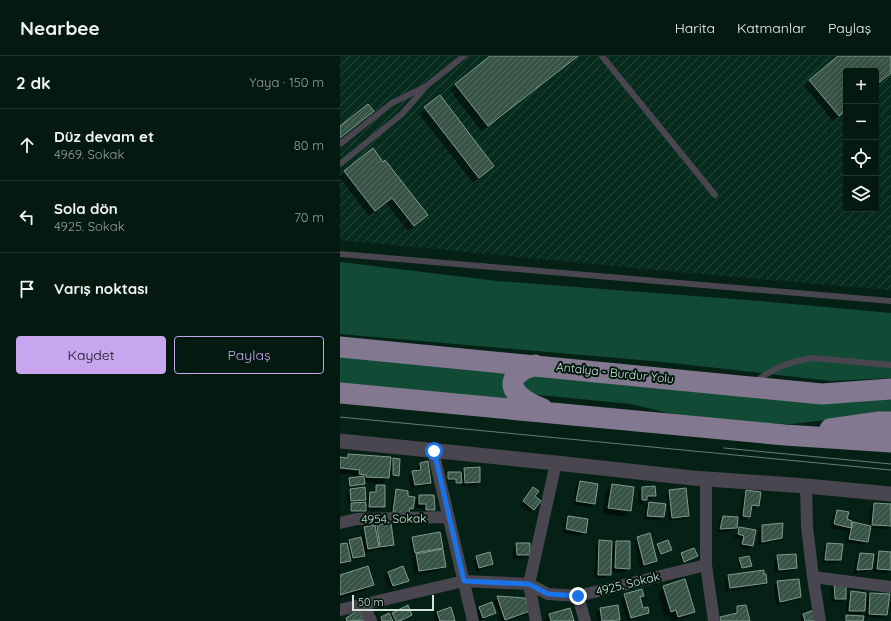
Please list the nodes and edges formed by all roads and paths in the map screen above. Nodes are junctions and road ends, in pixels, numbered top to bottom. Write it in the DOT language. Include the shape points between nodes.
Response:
graph roads {
  1 [pos="464,56"];
  2 [pos="602,56"];
  3 [pos="425,87"];
  4 [pos="340,144"];
  5 [pos="340,164"];
  6 [pos="715,195"];
  7 [pos="340,254"];
  8 [pos="891,301"];
  9 [pos="340,347"];
  10 [pos="535,365"];
  11 [pos="891,365"];
  12 [pos="749,387"];
  13 [pos="891,389"];
  14 [pos="340,393"];
  15 [pos="555,413"];
  16 [pos="891,422"];
  17 [pos="785,435"];
  18 [pos="340,441"];
  19 [pos="891,442"];
  20 [pos="891,450"];
  21 [pos="434,451"];
  22 [pos="556,463"];
  23 [pos="706,479"];
  24 [pos="806,486"];
  25 [pos="891,494"];
  26 [pos="449,518"];
  27 [pos="340,523"];
  28 [pos="706,565"];
  29 [pos="813,577"];
  30 [pos="464,581"];
  31 [pos="529,584"];
  32 [pos="891,587"];
  33 [pos="578,596"];
  34 [pos="363,604"];
  35 [pos="340,610"];
  36 [pos="371,621"];
  37 [pos="473,621"];
  38 [pos="536,621"];
  39 [pos="585,621"];
  40 [pos="714,621"];
  41 [pos="820,621"];
  1 -- 3 [label="lane"];
  2 -- 6 [label="lane"];
  3 -- 4 [label="lane" via="392,103"];
  3 -- 5 [label="lane" via="402,114"];
  7 -- 8 [label="lane"];
  9 -- 10 [label="highway, Antalya - Burdur Yolu"];
  10 -- 12 [label="highway, Antalya - Burdur Yolu"];
  10 -- 15 [label="highway" via="517,376 513,383 514,389 532,404"];
  11 -- 12 [label="lane" via="813,358 790,362 771,370"];
  12 -- 13 [label="highway, Antalya - Burdur Yolu" via="822,394"];
  14 -- 15 [label="highway"];
  15 -- 17 [label="highway"];
  16 -- 17 [label="highway"];
  17 -- 19 [label="highway"];
  17 -- 20 [label="street"];
  18 -- 21 [label="street"];
  21 -- 22 [label="street"];
  21 -- 26 [label="street"];
  22 -- 23 [label="street"];
  22 -- 31 [label="street"];
  23 -- 24 [label="street"];
  23 -- 28 [label="street"];
  24 -- 25 [label="street"];
  24 -- 29 [label="street" via="807,527"];
  26 -- 27 [label="street, 4954. Sokak" via="356,519"];
  26 -- 30 [label="street"];
  28 -- 33 [label="street, 4925. Sokak"];
  28 -- 40 [label="street"];
  29 -- 32 [label="street"];
  29 -- 41 [label="street"];
  30 -- 31 [label="street, 4925. Sokak"];
  30 -- 34 [label="street, 4925. Sokak"];
  30 -- 37 [label="street"];
  31 -- 33 [label="street, 4925. Sokak" via="548,594"];
  31 -- 38 [label="street"];
  33 -- 39 [label="street"];
  34 -- 35 [label="street, 4925. Sokak"];
  34 -- 36 [label="street"];
}
